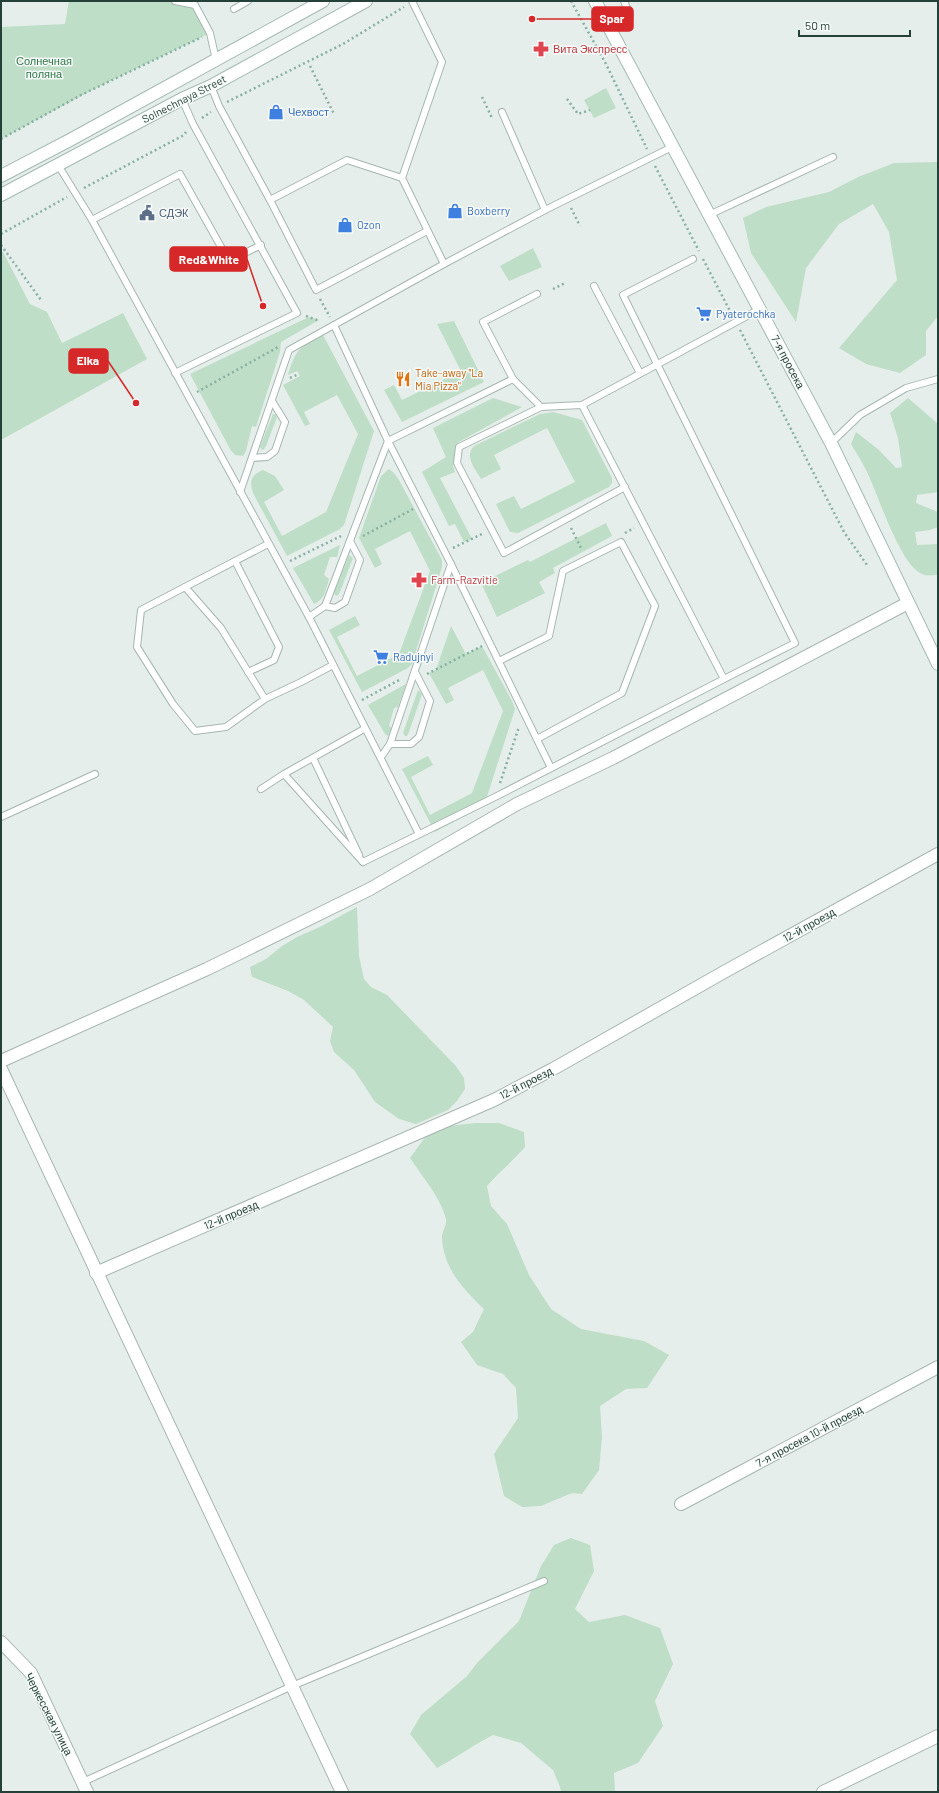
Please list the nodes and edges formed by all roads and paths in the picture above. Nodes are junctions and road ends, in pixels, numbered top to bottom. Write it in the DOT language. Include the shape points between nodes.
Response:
graph roads {
  1 [pos="175,1"];
  2 [pos="248,1"];
  3 [pos="323,1"];
  4 [pos="366,1"];
  5 [pos="571,1"];
  6 [pos="595,1"];
  7 [pos="624,1"];
  8 [pos="413,2"];
  9 [pos="234,9"];
  10 [pos="630,15"];
  11 [pos="210,33"];
  12 [pos="216,60"];
  13 [pos="310,66"];
  14 [pos="211,86"];
  15 [pos="482,97"];
  16 [pos="182,99"];
  17 [pos="567,99"];
  18 [pos="219,106"];
  19 [pos="590,110"];
  20 [pos="502,112"];
  21 [pos="334,114"];
  22 [pos="495,123"];
  23 [pos="193,124"];
  24 [pos="1,139"];
  25 [pos="672,147"];
  26 [pos="833,157"];
  27 [pos="651,158"];
  28 [pos="58,165"];
  29 [pos="1,176"];
  30 [pos="402,178"];
  31 [pos="75,193"];
  32 [pos="1,195"];
  33 [pos="270,200"];
  34 [pos="567,200"];
  35 [pos="545,210"];
  36 [pos="709,215"];
  37 [pos="92,220"];
  38 [pos="580,226"];
  39 [pos="427,231"];
  40 [pos="1,234"];
  41 [pos="1,245"];
  42 [pos="260,246"];
  43 [pos="693,259"];
  44 [pos="444,264"];
  45 [pos="566,283"];
  46 [pos="594,286"];
  47 [pos="553,289"];
  48 [pos="316,290"];
  49 [pos="537,294"];
  50 [pos="41,300"];
  51 [pos="760,309"];
  52 [pos="297,313"];
  53 [pos="736,322"];
  54 [pos="334,325"];
  55 [pos="289,350"];
  56 [pos="658,364"];
  57 [pos="175,373"];
  58 [pos="640,373"];
  59 [pos="512,379"];
  60 [pos="938,379"];
  61 [pos="188,397"];
  62 [pos="272,402"];
  63 [pos="582,405"];
  64 [pos="541,406"];
  65 [pos="388,441"];
  66 [pos="831,443"];
  67 [pos="252,458"];
  68 [pos="625,487"];
  69 [pos="240,492"];
  70 [pos="421,505"];
  71 [pos="567,519"];
  72 [pos="644,522"];
  73 [pos="491,529"];
  74 [pos="354,530"];
  75 [pos="350,541"];
  76 [pos="621,542"];
  77 [pos="268,544"];
  78 [pos="445,552"];
  79 [pos="587,559"];
  80 [pos="235,561"];
  81 [pos="451,564"];
  82 [pos="866,565"];
  83 [pos="280,566"];
  84 [pos="184,587"];
  85 [pos="908,603"];
  86 [pos="325,606"];
  87 [pos="309,618"];
  88 [pos="489,642"];
  89 [pos="498,661"];
  90 [pos="938,664"];
  91 [pos="333,665"];
  92 [pos="248,672"];
  93 [pos="414,672"];
  94 [pos="418,679"];
  95 [pos="724,679"];
  96 [pos="265,699"];
  97 [pos="352,705"];
  98 [pos="524,713"];
  99 [pos="364,729"];
  100 [pos="537,739"];
  101 [pos="390,744"];
  102 [pos="381,757"];
  103 [pos="313,758"];
  104 [pos="551,768"];
  105 [pos="95,774"];
  106 [pos="284,774"];
  107 [pos="262,788"];
  108 [pos="496,797"];
  109 [pos="1,816"];
  110 [pos="419,834"];
  111 [pos="938,854"];
  112 [pos="363,862"];
  113 [pos="1,1061"];
  114 [pos="1,1069"];
  115 [pos="96,1273"];
  116 [pos="938,1368"];
  117 [pos="681,1504"];
  118 [pos="544,1581"];
  119 [pos="1,1642"];
  120 [pos="292,1686"];
  121 [pos="938,1736"];
  122 [pos="85,1787"];
  123 [pos="342,1792"];
  124 [pos="823,1792"];
  1 -- 11 [label="lane" via="195,6"];
  2 -- 9 [label="lane"];
  3 -- 12 [label="street, Solnechnaya Street"];
  4 -- 14 [label="street, Solnechnaya Street"];
  5 -- 27 [label="path" via="605,62"];
  6 -- 25 [label="street, 7-я просека"];
  7 -- 10 [label="lane"];
  8 -- 18 [label="path" via="343,44"];
  8 -- 30 [label="lane" via="442,62"];
  11 -- 12 [label="lane"];
  11 -- 24 [label="path" via="81,95"];
  12 -- 29 [label="street, Solnechnaya Street"];
  13 -- 21 [label="path"];
  14 -- 16 [label="street, Solnechnaya Street"];
  14 -- 18 [label="lane"];
  15 -- 22 [label="path"];
  16 -- 23 [label="lane"];
  16 -- 28 [label="street, Solnechnaya Street"];
  17 -- 19 [label="path" via="578,114"];
  18 -- 23 [label="path"];
  18 -- 33 [label="lane"];
  20 -- 35 [label="lane"];
  23 -- 31 [label="path" via="184,135"];
  23 -- 42 [label="lane"];
  25 -- 27 [label="lane"];
  25 -- 36 [label="street, 7-я просека"];
  26 -- 36 [label="lane"];
  27 -- 34 [label="lane"];
  27 -- 53 [label="path"];
  28 -- 31 [label="lane"];
  28 -- 32 [label="street, Solnechnaya Street"];
  30 -- 33 [label="lane" via="347,160"];
  30 -- 39 [label="lane"];
  31 -- 37 [label="lane"];
  31 -- 40 [label="path"];
  33 -- 48 [label="lane"];
  34 -- 35 [label="lane"];
  34 -- 38 [label="path"];
  35 -- 44 [label="lane"];
  36 -- 51 [label="street, 7-я просека"];
  37 -- 42 [label="lane" via="180,174 229,261"];
  37 -- 57 [label="lane"];
  39 -- 44 [label="lane"];
  39 -- 48 [label="lane"];
  41 -- 50 [label="path"];
  42 -- 52 [label="lane"];
  43 -- 56 [label="lane" via="624,295"];
  44 -- 54 [label="lane"];
  45 -- 47 [label="path"];
  46 -- 58 [label="lane"];
  48 -- 54 [label="path"];
  49 -- 59 [label="lane" via="483,322"];
  51 -- 53 [label="lane"];
  51 -- 66 [label="street, 7-я просека"];
  52 -- 54 [label="path"];
  52 -- 57 [label="lane"];
  53 -- 56 [label="lane"];
  53 -- 82 [label="path" via="844,532"];
  54 -- 55 [label="lane"];
  54 -- 65 [label="lane"];
  55 -- 61 [label="path" via="279,346"];
  55 -- 62 [label="lane"];
  56 -- 58 [label="lane"];
  56 -- 95 [label="lane" via="795,643"];
  57 -- 61 [label="lane"];
  58 -- 63 [label="lane"];
  59 -- 64 [label="lane"];
  59 -- 65 [label="lane"];
  60 -- 66 [label="lane" via="906,388 860,415"];
  61 -- 69 [label="lane"];
  62 -- 67 [label="lane"];
  62 -- 67 [label="lane" via="285,422 275,451 267,457"];
  63 -- 64 [label="lane"];
  63 -- 68 [label="lane"];
  64 -- 73 [label="lane" via="459,447 457,463"];
  65 -- 70 [label="lane"];
  65 -- 74 [label="lane"];
  66 -- 85 [label="street, 7-я просека"];
  67 -- 69 [label="lane"];
  68 -- 71 [label="lane"];
  68 -- 72 [label="lane"];
  69 -- 77 [label="lane"];
  70 -- 75 [label="path"];
  70 -- 78 [label="lane"];
  71 -- 73 [label="lane" via="504,553"];
  71 -- 79 [label="path"];
  72 -- 76 [label="path" via="619,536"];
  72 -- 95 [label="lane"];
  73 -- 78 [label="path"];
  74 -- 75 [label="lane"];
  74 -- 83 [label="path"];
  75 -- 86 [label="lane"];
  75 -- 86 [label="lane" via="360,560 345,602 335,608"];
  76 -- 79 [label="lane"];
  76 -- 100 [label="lane" via="655,606 622,693"];
  77 -- 80 [label="lane"];
  77 -- 83 [label="lane"];
  78 -- 81 [label="lane"];
  79 -- 89 [label="lane" via="564,571 549,636"];
  80 -- 84 [label="lane"];
  80 -- 92 [label="lane" via="279,647 274,660"];
  81 -- 88 [label="lane"];
  81 -- 93 [label="lane"];
  83 -- 87 [label="lane"];
  84 -- 92 [label="lane" via="221,628"];
  84 -- 96 [label="lane" via="140,610 137,647 173,704 195,731 226,727"];
  85 -- 90 [label="street, 7-я просека"];
  85 -- 113 [label="street" via="613,758 517,804 370,889 207,969"];
  86 -- 87 [label="lane"];
  87 -- 91 [label="lane"];
  88 -- 89 [label="lane"];
  88 -- 94 [label="path"];
  89 -- 98 [label="lane"];
  91 -- 96 [label="lane"];
  91 -- 97 [label="lane"];
  92 -- 96 [label="lane"];
  93 -- 94 [label="lane"];
  93 -- 97 [label="path"];
  93 -- 101 [label="lane"];
  94 -- 101 [label="lane" via="430,702 419,737 411,744"];
  95 -- 104 [label="lane"];
  97 -- 99 [label="lane"];
  98 -- 100 [label="lane"];
  98 -- 108 [label="path"];
  99 -- 102 [label="lane"];
  99 -- 103 [label="lane"];
  100 -- 104 [label="lane"];
  101 -- 102 [label="lane"];
  102 -- 110 [label="lane"];
  103 -- 106 [label="lane"];
  103 -- 112 [label="lane"];
  104 -- 108 [label="lane"];
  105 -- 109 [label="lane"];
  106 -- 107 [label="lane"];
  106 -- 112 [label="lane"];
  108 -- 110 [label="lane"];
  110 -- 112 [label="lane"];
  111 -- 115 [label="street, 12-й проезд" via="494,1100"];
  114 -- 115 [label="street"];
  115 -- 120 [label="street"];
  116 -- 117 [label="street, 7-я просека 10-й проезд"];
  118 -- 120 [label="lane"];
  119 -- 122 [label="street, Черкесская улица" via="31,1673"];
  120 -- 122 [label="lane"];
  120 -- 123 [label="street"];
  121 -- 124 [label="street"];
}
